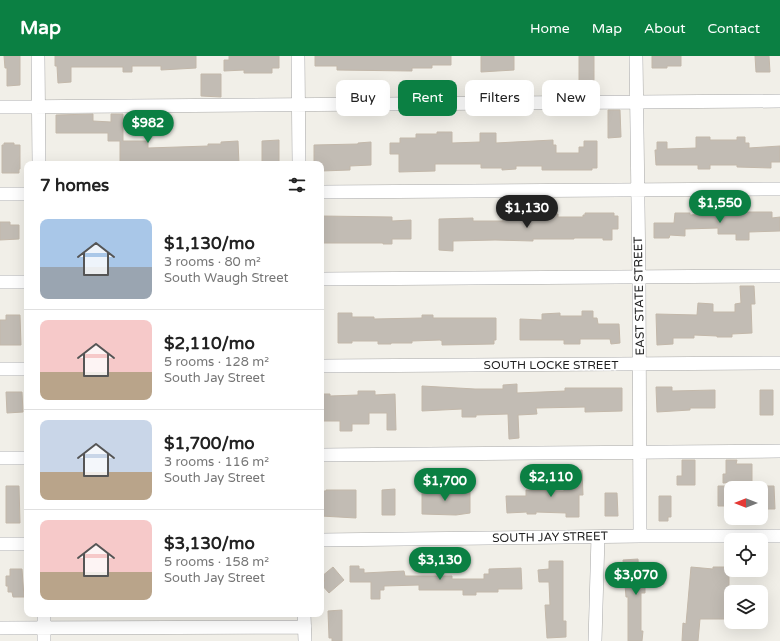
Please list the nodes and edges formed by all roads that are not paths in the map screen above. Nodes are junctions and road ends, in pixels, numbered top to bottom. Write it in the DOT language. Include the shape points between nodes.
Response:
graph roads {
  1 [pos="38,56"];
  2 [pos="298,56"];
  3 [pos="636,56"];
  4 [pos="780,101"];
  5 [pos="637,102"];
  6 [pos="298,105"];
  7 [pos="0,107"];
  8 [pos="39,107"];
  9 [pos="39,161"];
  10 [pos="299,161"];
  11 [pos="780,189"];
  12 [pos="638,190"];
  13 [pos="324,192"];
  14 [pos="0,194"];
  15 [pos="24,194"];
  16 [pos="780,276"];
  17 [pos="639,277"];
  18 [pos="324,279"];
  19 [pos="0,282"];
  20 [pos="24,282"];
  21 [pos="780,363"];
  22 [pos="640,365"];
  23 [pos="324,366"];
  24 [pos="24,368"];
  25 [pos="0,369"];
  26 [pos="780,451"];
  27 [pos="639,452"];
  28 [pos="324,455"];
  29 [pos="0,458"];
  30 [pos="24,458"];
  31 [pos="640,536"];
  32 [pos="780,536"];
  33 [pos="598,537"];
  34 [pos="324,540"];
  35 [pos="0,544"];
  36 [pos="24,544"];
  37 [pos="44,617"];
  38 [pos="305,620"];
  39 [pos="0,628"];
  40 [pos="44,635"];
  41 [pos="305,641"];
  42 [pos="596,641"];
  1 -- 8 [label="street"];
  2 -- 6 [label="street"];
  3 -- 5 [label="street, EAST STATE STREET"];
  4 -- 5 [label="street"];
  5 -- 6 [label="street"];
  5 -- 12 [label="street, EAST STATE STREET"];
  6 -- 8 [label="street"];
  6 -- 10 [label="street"];
  7 -- 8 [label="street"];
  8 -- 9 [label="street"];
  11 -- 12 [label="street"];
  12 -- 13 [label="street"];
  12 -- 17 [label="street, EAST STATE STREET"];
  14 -- 15 [label="street"];
  16 -- 17 [label="street"];
  17 -- 18 [label="street"];
  17 -- 22 [label="street, EAST STATE STREET"];
  19 -- 20 [label="street"];
  21 -- 22 [label="street, SOUTH LOCKE STREET"];
  22 -- 23 [label="street, SOUTH LOCKE STREET"];
  22 -- 27 [label="street, EAST STATE STREET"];
  24 -- 25 [label="street"];
  26 -- 27 [label="street"];
  27 -- 28 [label="street"];
  27 -- 31 [label="street, EAST STATE STREET"];
  29 -- 30 [label="street"];
  31 -- 32 [label="street, SOUTH JAY STREET"];
  31 -- 33 [label="street, SOUTH JAY STREET"];
  33 -- 34 [label="street, SOUTH JAY STREET"];
  33 -- 42 [label="street"];
  35 -- 36 [label="street"];
  37 -- 40 [label="street"];
  38 -- 40 [label="street"];
  38 -- 41 [label="street"];
  39 -- 40 [label="street"];
}
